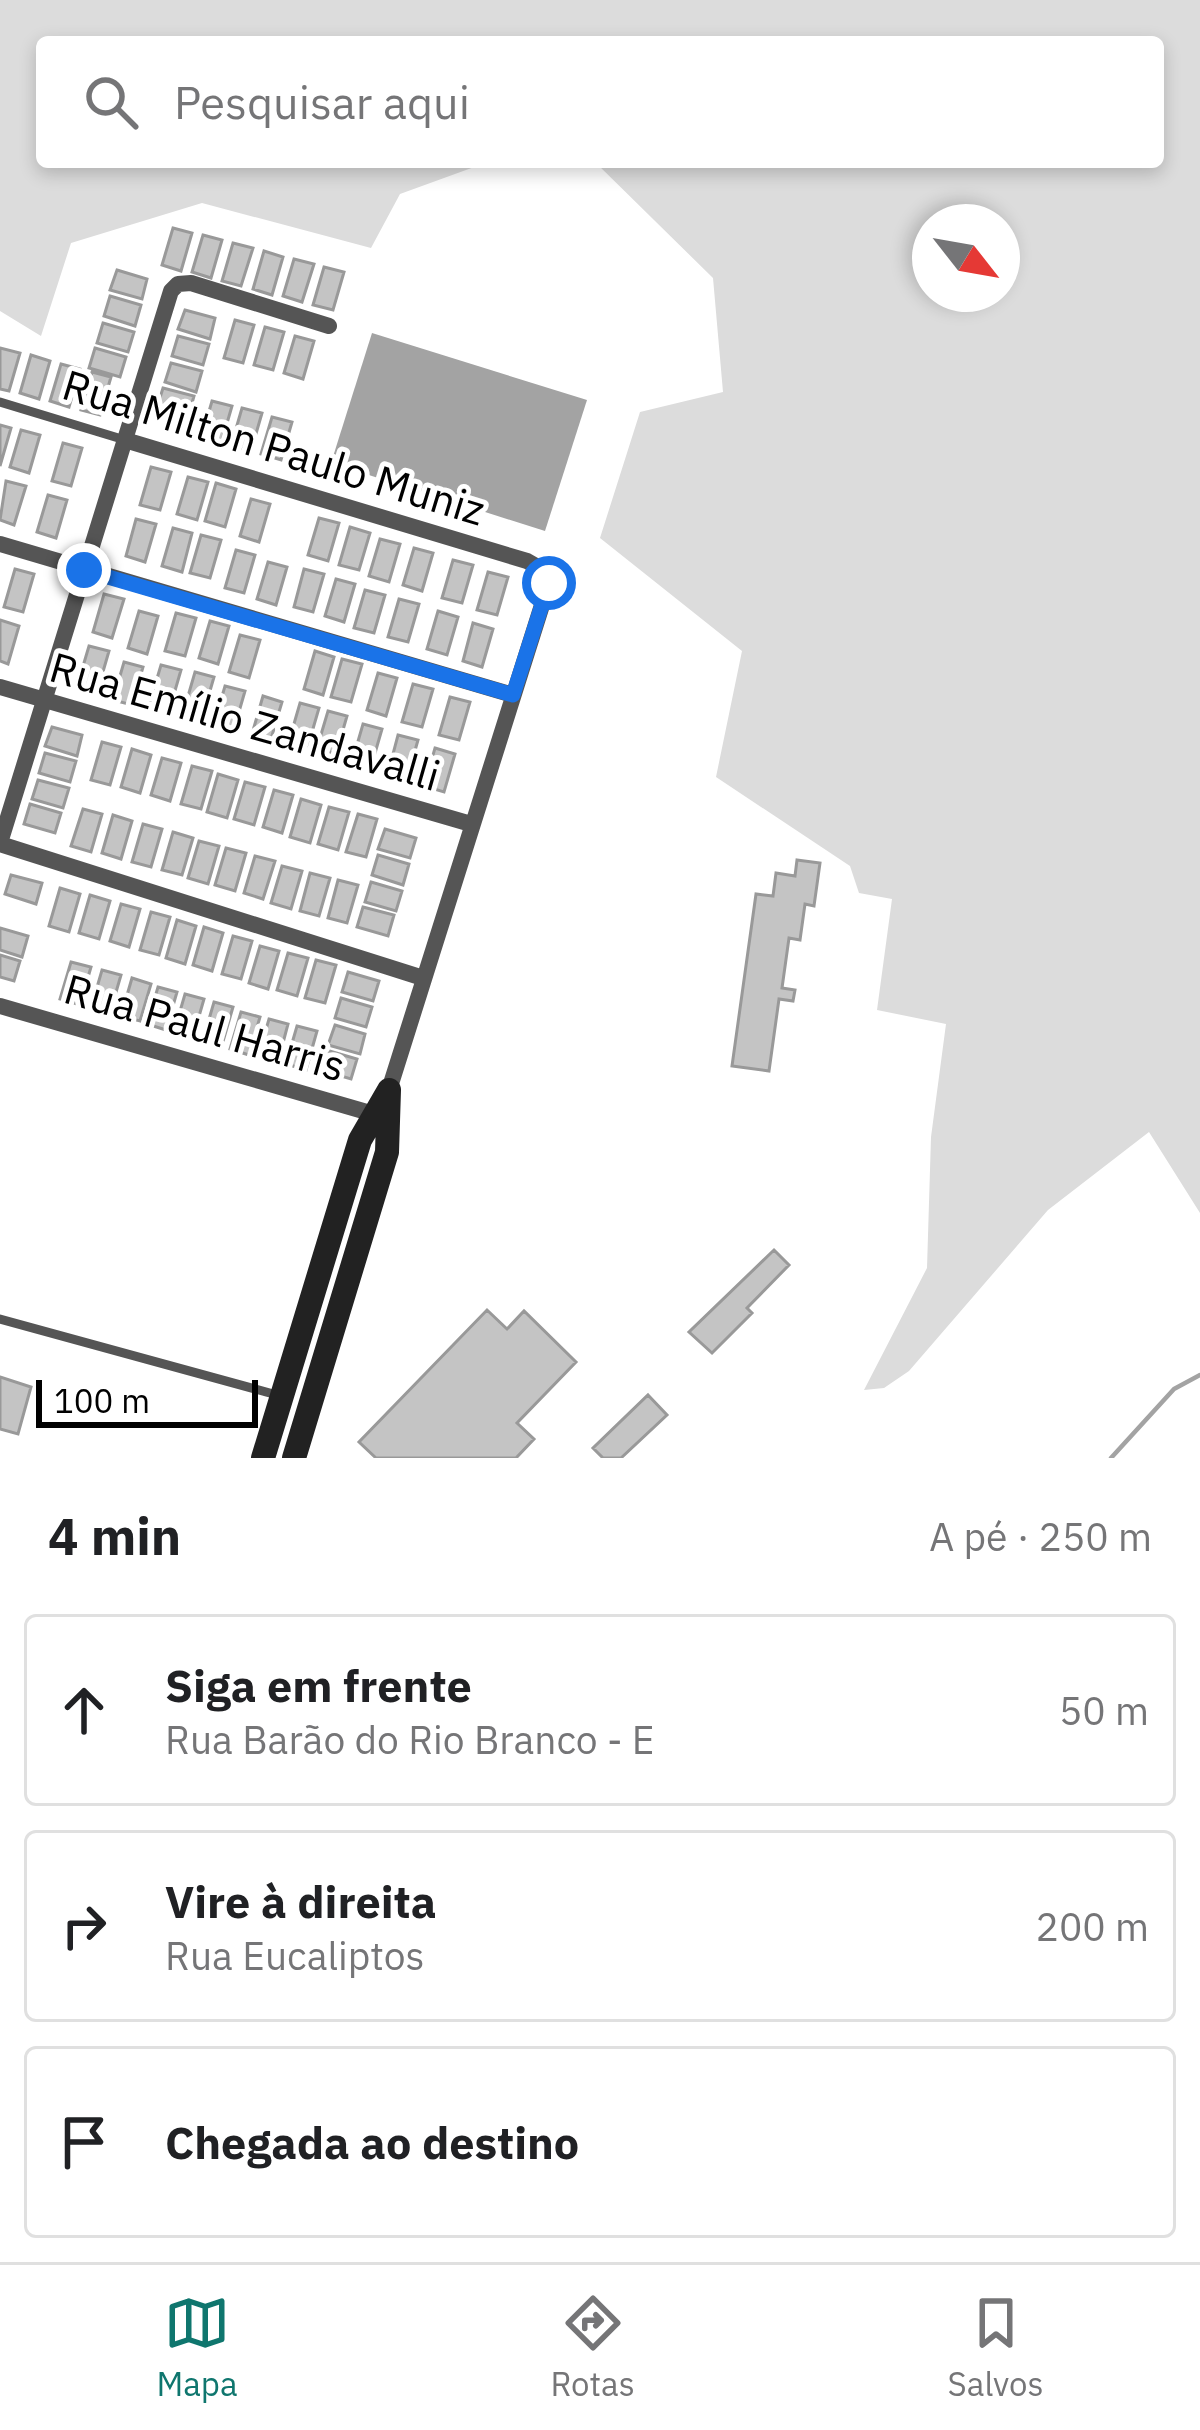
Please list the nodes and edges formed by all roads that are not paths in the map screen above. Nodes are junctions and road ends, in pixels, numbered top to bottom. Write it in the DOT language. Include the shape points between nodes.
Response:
graph roads {
  1 [pos="329,326"];
  2 [pos="0,403"];
  3 [pos="125,440"];
  4 [pos="0,544"];
  5 [pos="84,570"];
  6 [pos="0,687"];
  7 [pos="513,695"];
  8 [pos="44,700"];
  9 [pos="471,824"];
  10 [pos="0,844"];
  11 [pos="423,978"];
  12 [pos="0,1006"];
  13 [pos="389,1090"];
  14 [pos="382,1116"];
  15 [pos="0,1319"];
  16 [pos="293,1359"];
  17 [pos="320,1370"];
  18 [pos="282,1396"];
  19 [pos="263,1458"];
  20 [pos="293,1458"];
  1 -- 3 [label="street" via="178,284"];
  2 -- 3 [label="lane, Rua Milton Paulo Muniz"];
  3 -- 5 [label="street"];
  3 -- 7 [label="street, Rua Milton Paulo Muniz" via="541,569 549,583"];
  4 -- 5 [label="street"];
  5 -- 7 [label="street"];
  5 -- 8 [label="street"];
  6 -- 8 [label="street, Rua Emílio Zandavalli"];
  7 -- 9 [label="street"];
  8 -- 9 [label="street, Rua Emílio Zandavalli"];
  8 -- 10 [label="street"];
  9 -- 11 [label="street"];
  10 -- 11 [label="street"];
  11 -- 13 [label="street"];
  12 -- 14 [label="street, Rua Paul Harris"];
  13 -- 14 [label="street"];
  14 -- 16 [label="street" via="360,1141"];
  14 -- 17 [label="street" via="387,1153"];
  15 -- 18 [label="lane"];
  16 -- 17 [label="lane"];
  16 -- 18 [label="street"];
  17 -- 20 [label="street"];
  18 -- 19 [label="street"];
}
